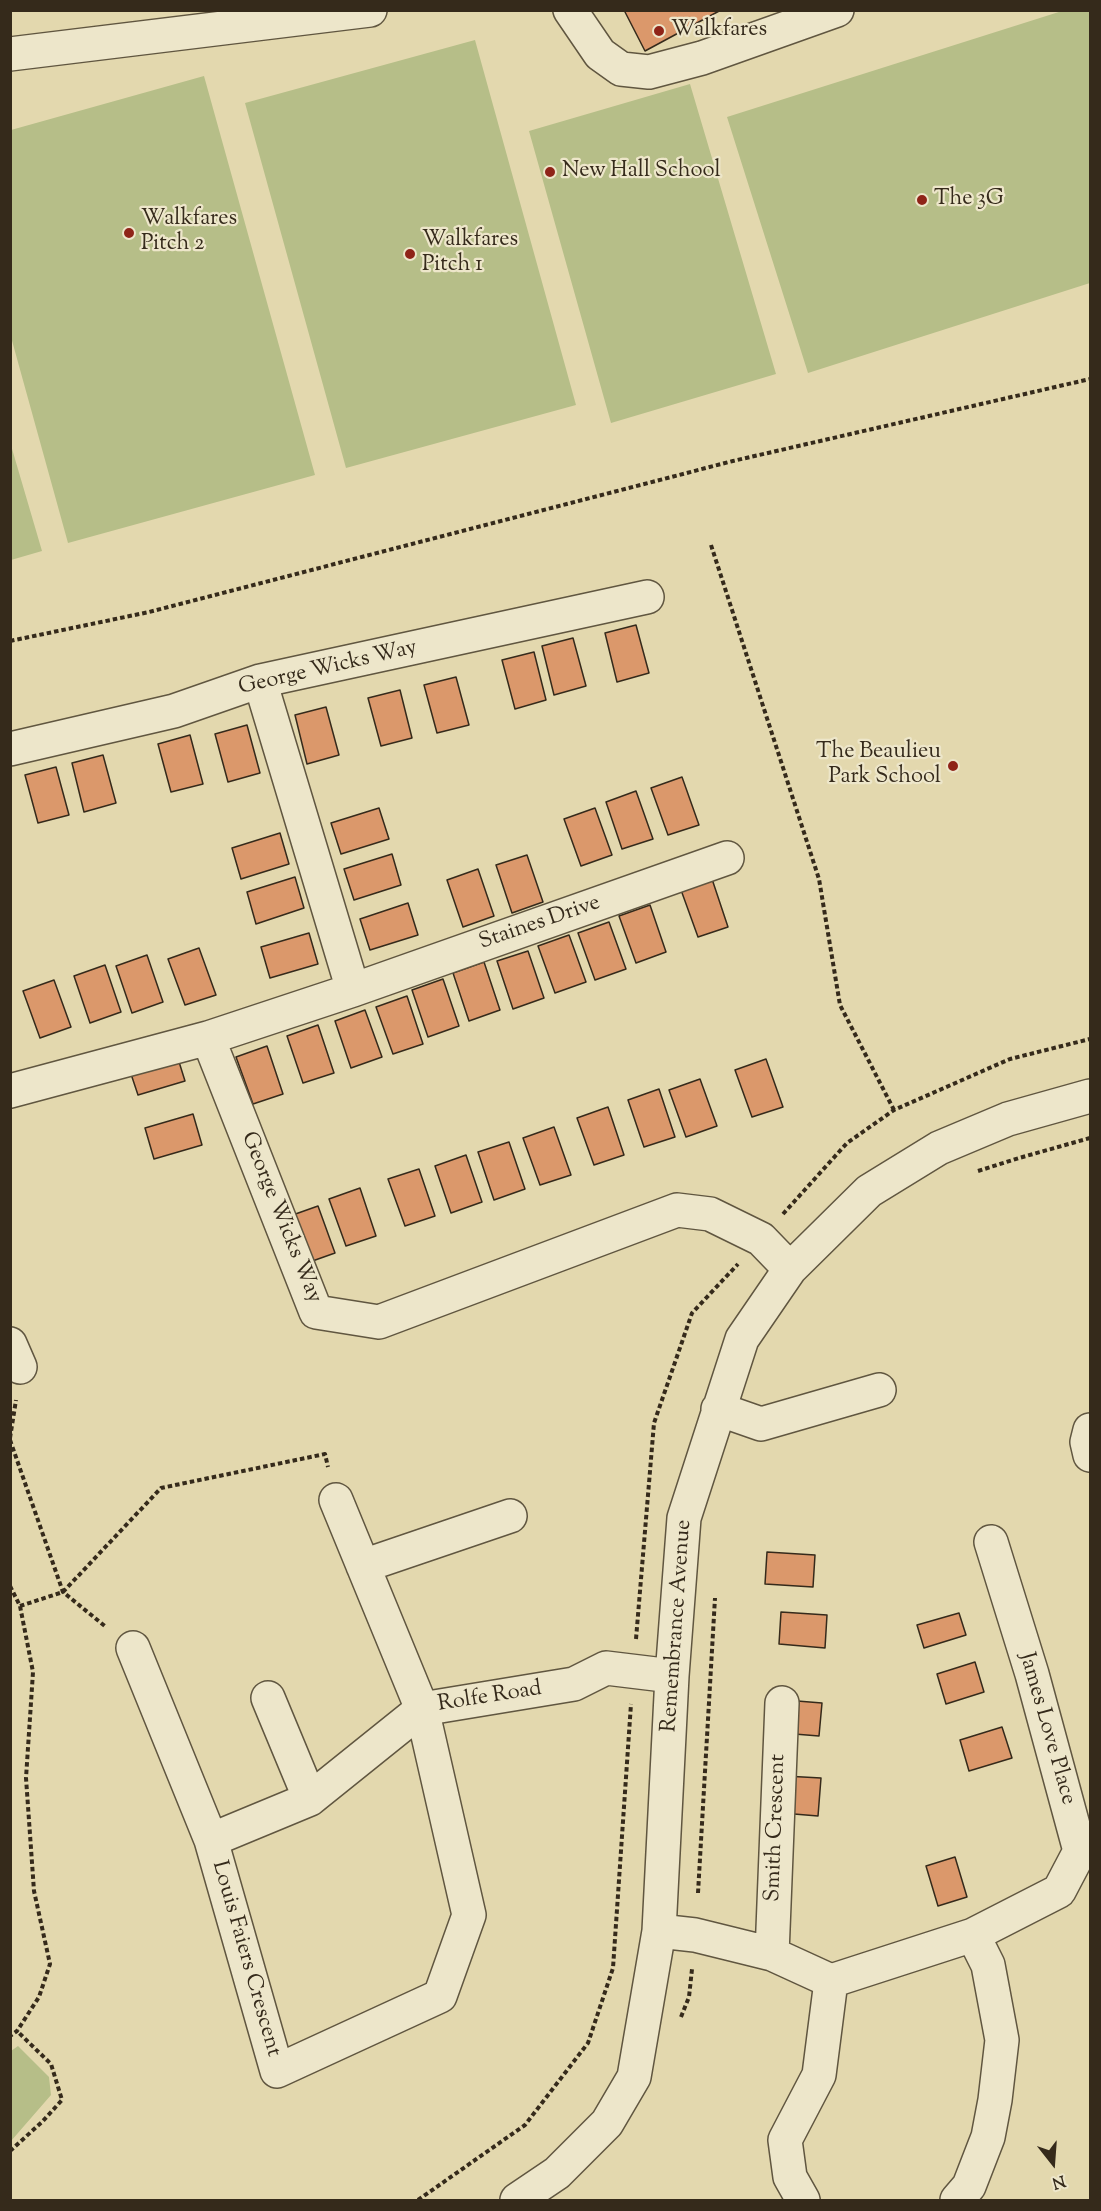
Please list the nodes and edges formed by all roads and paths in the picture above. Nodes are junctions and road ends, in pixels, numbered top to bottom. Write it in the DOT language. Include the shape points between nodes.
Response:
graph roads {
  1 [pos="370,10"];
  2 [pos="570,10"];
  3 [pos="837,10"];
  4 [pos="10,54"];
  5 [pos="1090,379"];
  6 [pos="711,545"];
  7 [pos="647,597"];
  8 [pos="10,641"];
  9 [pos="261,681"];
  10 [pos="10,749"];
  11 [pos="727,858"];
  12 [pos="353,990"];
  13 [pos="208,1038"];
  14 [pos="10,1091"];
  15 [pos="1090,1096"];
  16 [pos="894,1110"];
  17 [pos="1090,1138"];
  18 [pos="975,1172"];
  19 [pos="790,1269"];
  20 [pos="879,1390"];
  21 [pos="718,1409"];
  22 [pos="1090,1430"];
  23 [pos="10,1440"];
  24 [pos="1090,1455"];
  25 [pos="336,1500"];
  26 [pos="510,1516"];
  27 [pos="991,1542"];
  28 [pos="363,1566"];
  29 [pos="10,1586"];
  30 [pos="716,1589"];
  31 [pos="63,1592"];
  32 [pos="20,1606"];
  33 [pos="133,1648"];
  34 [pos="672,1676"];
  35 [pos="268,1698"];
  36 [pos="782,1703"];
  37 [pos="422,1709"];
  38 [pos="310,1799"];
  39 [pos="211,1840"];
  40 [pos="659,1931"];
  41 [pos="695,1935"];
  42 [pos="973,1935"];
  43 [pos="772,1954"];
  44 [pos="831,1981"];
  45 [pos="677,2028"];
  46 [pos="17,2031"];
  47 [pos="10,2036"];
  48 [pos="10,2151"];
  49 [pos="517,2200"];
  50 [pos="803,2200"];
  51 [pos="957,2200"];
  1 -- 4 [label="street"];
  2 -- 3 [label="street" via="600,54 621,69 649,72 702,58"];
  5 -- 8 [label="path" via="733,460 149,612"];
  6 -- 16 [label="path" via="819,879 840,1005"];
  7 -- 9 [label="street, George Wicks Way"];
  9 -- 10 [label="street, George Wicks Way" via="174,711"];
  9 -- 12 [label="street"];
  11 -- 12 [label="street, Staines Drive"];
  12 -- 13 [label="street, Staines Drive"];
  13 -- 14 [label="street"];
  13 -- 19 [label="street, George Wicks Way" via="316,1312 379,1322 677,1210 710,1214 761,1239"];
  15 -- 19 [label="street, Remembrance Avenue" via="1008,1119 939,1148 869,1191"];
  17 -- 18 [label="path"];
  19 -- 21 [label="street, Remembrance Avenue" via="742,1339"];
  20 -- 21 [label="street" via="761,1424"];
  21 -- 34 [label="street, Remembrance Avenue" via="684,1518"];
  22 -- 24 [label="street"];
  23 -- 31 [label="path"];
  25 -- 28 [label="street, Rolfe Road"];
  25 -- 31 [label="path" via="325,1454 161,1488"];
  26 -- 28 [label="street"];
  27 -- 42 [label="street, James Love Place" via="1080,1851 1059,1891"];
  28 -- 37 [label="street, Rolfe Road"];
  29 -- 32 [label="path"];
  30 -- 41 [label="path"];
  31 -- 32 [label="path"];
  31 -- 33 [label="path"];
  32 -- 46 [label="path" via="33,1672 26,1778 34,1891 50,1964 39,1997"];
  33 -- 39 [label="street, Louis Faiers Crescent"];
  34 -- 37 [label="street, Rolfe Road" via="606,1668 574,1684"];
  34 -- 40 [label="street, Remembrance Avenue"];
  35 -- 38 [label="street"];
  36 -- 43 [label="street, Smith Crescent"];
  37 -- 38 [label="street, Louis Faiers Crescent"];
  37 -- 39 [label="street, Louis Faiers Crescent" via="469,1915 440,1996 277,2071"];
  38 -- 39 [label="street, Louis Faiers Crescent"];
  40 -- 41 [label="street"];
  40 -- 49 [label="street, Remembrance Avenue" via="634,2077 607,2123 557,2173"];
  41 -- 43 [label="street"];
  41 -- 45 [label="path" via="689,1997"];
  42 -- 44 [label="street, James Love Place"];
  42 -- 51 [label="street" via="988,1965 1002,2040 988,2138 969,2186"];
  43 -- 44 [label="street"];
  44 -- 50 [label="street" via="819,2075 784,2140 790,2177"];
  46 -- 47 [label="path"];
  46 -- 48 [label="path" via="51,2064 62,2100"];
}
